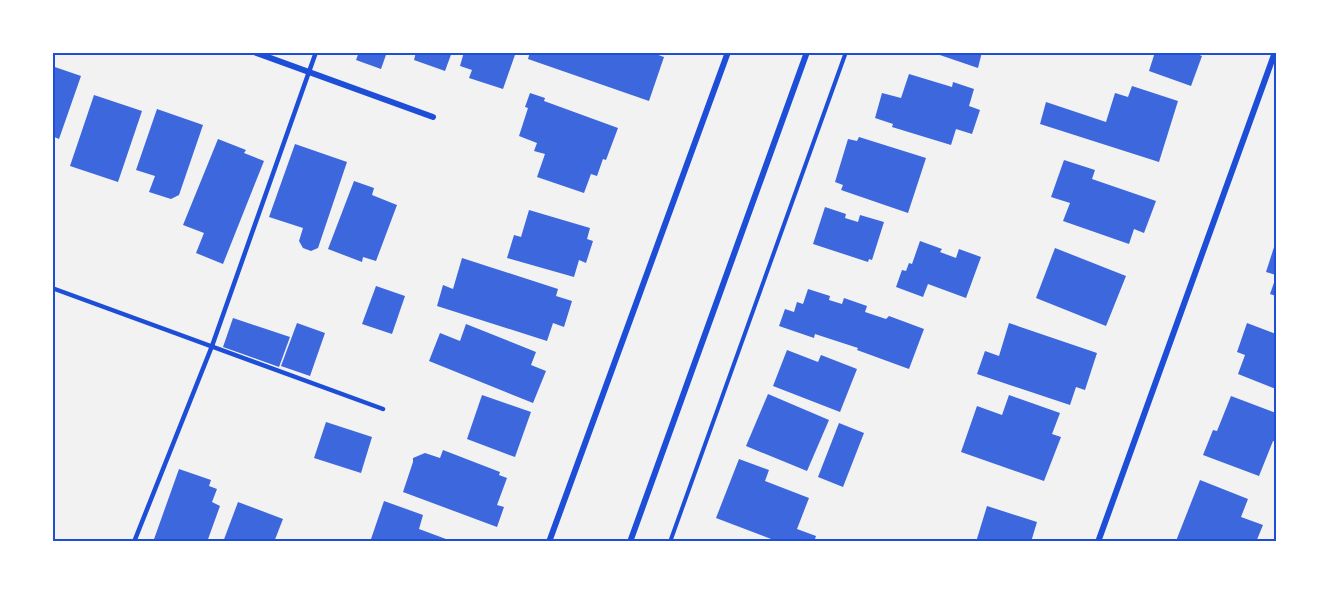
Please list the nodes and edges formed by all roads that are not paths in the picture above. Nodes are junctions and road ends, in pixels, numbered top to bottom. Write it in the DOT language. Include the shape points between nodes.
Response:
graph roads {
  1 [pos="254,52"];
  2 [pos="316,52"];
  3 [pos="728,52"];
  4 [pos="807,52"];
  5 [pos="1275,52"];
  6 [pos="308,72"];
  7 [pos="433,117"];
  8 [pos="52,288"];
  9 [pos="212,346"];
  10 [pos="383,409"];
  11 [pos="134,542"];
  12 [pos="549,542"];
  13 [pos="630,542"];
  14 [pos="1098,542"];
  1 -- 6 [label="street"];
  2 -- 6 [label="lane"];
  3 -- 12 [label="street"];
  4 -- 13 [label="street"];
  5 -- 14 [label="street"];
  6 -- 7 [label="street"];
  6 -- 9 [label="lane"];
  8 -- 9 [label="lane"];
  9 -- 10 [label="lane"];
  9 -- 11 [label="lane"];
}
